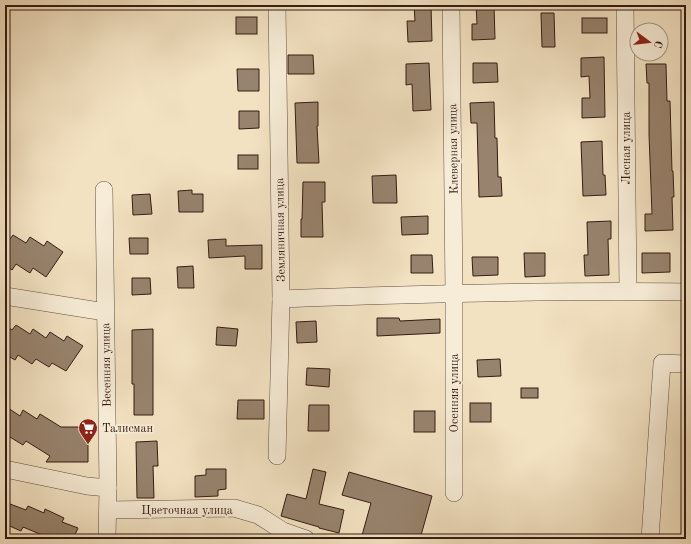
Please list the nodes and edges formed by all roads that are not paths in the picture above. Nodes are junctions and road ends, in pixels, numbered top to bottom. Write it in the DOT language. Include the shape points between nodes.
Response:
graph roads {
  1 [pos="277,5"];
  2 [pos="451,5"];
  3 [pos="625,5"];
  4 [pos="104,190"];
  5 [pos="628,291"];
  6 [pos="686,292"];
  7 [pos="454,293"];
  8 [pos="5,296"];
  9 [pos="281,299"];
  10 [pos="105,312"];
  11 [pos="686,364"];
  12 [pos="277,456"];
  13 [pos="5,469"];
  14 [pos="108,488"];
  15 [pos="454,493"];
  16 [pos="108,510"];
  17 [pos="108,539"];
  18 [pos="306,539"];
  19 [pos="650,539"];
  1 -- 9 [label="street, Земляничная улица"];
  2 -- 7 [label="street, Клеверная улица"];
  3 -- 5 [label="street, Лесная улица"];
  4 -- 10 [label="street, Весенняя улица"];
  5 -- 6 [label="street"];
  5 -- 7 [label="street"];
  7 -- 9 [label="street"];
  7 -- 15 [label="street, Осенняя улица"];
  8 -- 10 [label="street"];
  9 -- 12 [label="street, Земляничная улица"];
  10 -- 14 [label="street, Весенняя улица"];
  11 -- 19 [label="street" via="662,363"];
  13 -- 14 [label="street"];
  14 -- 16 [label="street, Весенняя улица"];
  16 -- 17 [label="street, Весенняя улица"];
  16 -- 18 [label="street, Цветочная улица" via="234,508 258,515 283,531"];
}
